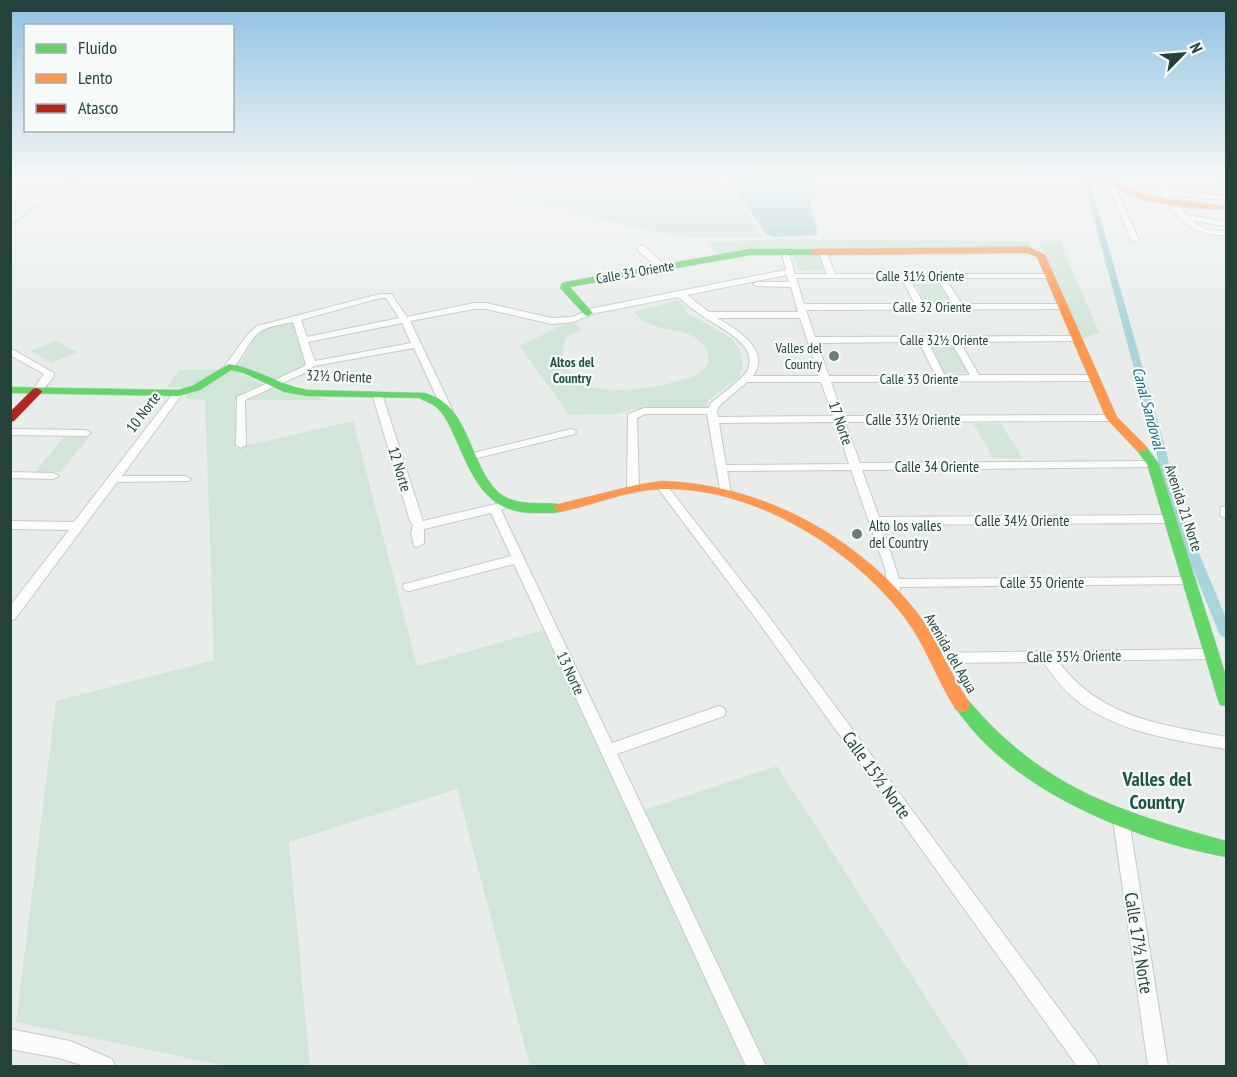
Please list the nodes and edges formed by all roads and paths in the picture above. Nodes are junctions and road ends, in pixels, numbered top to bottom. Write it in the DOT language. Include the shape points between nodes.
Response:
graph roads {
  1 [pos="1130,228"];
  2 [pos="1197,228"];
  3 [pos="1227,233"];
  4 [pos="1135,240"];
  5 [pos="641,248"];
  6 [pos="1029,250"];
  7 [pos="784,251"];
  8 [pos="822,251"];
  9 [pos="662,267"];
  10 [pos="832,276"];
  11 [pos="904,276"];
  12 [pos="939,276"];
  13 [pos="1049,276"];
  14 [pos="792,278"];
  15 [pos="735,284"];
  16 [pos="680,294"];
  17 [pos="388,296"];
  18 [pos="921,307"];
  19 [pos="959,307"];
  20 [pos="1063,307"];
  21 [pos="802,311"];
  22 [pos="587,314"];
  23 [pos="707,315"];
  24 [pos="403,317"];
  25 [pos="296,318"];
  26 [pos="1077,339"];
  27 [pos="303,340"];
  28 [pos="812,340"];
  29 [pos="922,340"];
  30 [pos="954,340"];
  31 [pos="417,345"];
  32 [pos="10,351"];
  33 [pos="310,364"];
  34 [pos="229,367"];
  35 [pos="942,378"];
  36 [pos="976,378"];
  37 [pos="1093,378"];
  38 [pos="746,379"];
  39 [pos="825,379"];
  40 [pos="271,384"];
  41 [pos="10,390"];
  42 [pos="38,391"];
  43 [pos="178,393"];
  44 [pos="376,394"];
  45 [pos="448,411"];
  46 [pos="713,416"];
  47 [pos="1112,418"];
  48 [pos="10,419"];
  49 [pos="840,420"];
  50 [pos="10,432"];
  51 [pos="571,432"];
  52 [pos="86,433"];
  53 [pos="241,445"];
  54 [pos="470,457"];
  55 [pos="1153,464"];
  56 [pos="855,466"];
  57 [pos="721,468"];
  58 [pos="10,475"];
  59 [pos="53,476"];
  60 [pos="114,478"];
  61 [pos="185,479"];
  62 [pos="661,485"];
  63 [pos="633,490"];
  64 [pos="725,493"];
  65 [pos="500,507"];
  66 [pos="1170,519"];
  67 [pos="874,521"];
  68 [pos="419,524"];
  69 [pos="10,525"];
  70 [pos="78,526"];
  71 [pos="418,543"];
  72 [pos="517,559"];
  73 [pos="1190,581"];
  74 [pos="409,587"];
  75 [pos="894,589"];
  76 [pos="10,616"];
  77 [pos="1212,654"];
  78 [pos="1046,656"];
  79 [pos="936,657"];
  80 [pos="1227,700"];
  81 [pos="719,712"];
  82 [pos="1227,743"];
  83 [pos="607,751"];
  84 [pos="1120,820"];
  85 [pos="1227,849"];
  86 [pos="10,1039"];
  87 [pos="105,1066"];
  88 [pos="756,1066"];
  89 [pos="1089,1066"];
  90 [pos="1158,1066"];
  1 -- 4 [label="street"];
  2 -- 3 [label="street"];
  5 -- 9 [label="street"];
  6 -- 8 [label="street, Calle 31 Oriente"];
  6 -- 13 [label="street, Avenida 21 Norte" via="1041,255"];
  7 -- 8 [label="street, Calle 31 Oriente"];
  7 -- 9 [label="street, Calle 31 Oriente" via="750,252"];
  7 -- 14 [label="street, 17 Norte"];
  8 -- 10 [label="street"];
  9 -- 22 [label="street, Calle 31 Oriente" via="565,285"];
  10 -- 11 [label="street, Calle 31½ Oriente"];
  10 -- 14 [label="street, Calle 31½ Oriente"];
  11 -- 12 [label="street, Calle 31½ Oriente"];
  11 -- 18 [label="street"];
  12 -- 13 [label="street, Calle 31½ Oriente"];
  12 -- 19 [label="street"];
  13 -- 20 [label="street, Avenida 21 Norte"];
  14 -- 15 [label="street"];
  14 -- 15 [label="street"];
  14 -- 21 [label="street, 17 Norte"];
  15 -- 16 [label="street"];
  16 -- 22 [label="street"];
  16 -- 23 [label="street"];
  17 -- 24 [label="street, 13 Norte"];
  17 -- 25 [label="street, 10 Norte"];
  18 -- 19 [label="street, Calle 32 Oriente"];
  18 -- 21 [label="street, Calle 32 Oriente"];
  19 -- 20 [label="street, Calle 32 Oriente"];
  20 -- 26 [label="street, Avenida 21 Norte"];
  21 -- 23 [label="street, Calle 32 Oriente"];
  21 -- 28 [label="street, 17 Norte"];
  22 -- 24 [label="street" via="547,321 482,304"];
  23 -- 38 [label="street" via="735,331 748,345 752,368"];
  24 -- 27 [label="street"];
  24 -- 31 [label="street, 13 Norte"];
  25 -- 27 [label="street"];
  25 -- 34 [label="street, 10 Norte" via="254,332"];
  26 -- 30 [label="street, Calle 32½ Oriente"];
  26 -- 37 [label="street, Avenida 21 Norte"];
  27 -- 33 [label="street"];
  28 -- 29 [label="street, Calle 32½ Oriente"];
  28 -- 39 [label="street, 17 Norte"];
  29 -- 30 [label="street, Calle 32½ Oriente"];
  29 -- 35 [label="street"];
  30 -- 36 [label="street"];
  31 -- 33 [label="street"];
  31 -- 45 [label="street, 13 Norte"];
  32 -- 42 [label="street" via="49,373"];
  33 -- 40 [label="street"];
  34 -- 40 [label="street, 32½ Oriente" via="247,370"];
  34 -- 43 [label="street, 10 Norte" via="196,388"];
  35 -- 36 [label="street, Calle 33 Oriente"];
  35 -- 39 [label="street, Calle 33 Oriente"];
  36 -- 37 [label="street, Calle 33 Oriente"];
  37 -- 47 [label="street, Avenida 21 Norte"];
  38 -- 39 [label="street, Calle 33 Oriente"];
  38 -- 46 [label="street" via="715,405"];
  39 -- 49 [label="street, 17 Norte"];
  40 -- 44 [label="street, 32½ Oriente" via="307,393"];
  40 -- 53 [label="street" via="240,399"];
  41 -- 42 [label="street"];
  42 -- 43 [label="street"];
  42 -- 48 [label="street"];
  43 -- 60 [label="street, 10 Norte"];
  44 -- 45 [label="street, 32½ Oriente" via="421,395 432,398"];
  44 -- 68 [label="street, 12 Norte"];
  45 -- 54 [label="street, 13 Norte"];
  46 -- 49 [label="street, Calle 33½ Oriente"];
  46 -- 57 [label="street"];
  46 -- 63 [label="street, Calle 33½ Oriente" via="636,413 631,419"];
  47 -- 49 [label="street, Calle 33½ Oriente"];
  47 -- 55 [label="street, Avenida 21 Norte"];
  49 -- 56 [label="street, 17 Norte"];
  50 -- 52 [label="street"];
  51 -- 54 [label="street"];
  54 -- 65 [label="street, 13 Norte" via="484,489"];
  55 -- 56 [label="street, Calle 34 Oriente"];
  55 -- 66 [label="street, Avenida 21 Norte"];
  56 -- 57 [label="street, Calle 34 Oriente"];
  56 -- 67 [label="street, 17 Norte"];
  57 -- 64 [label="street"];
  58 -- 59 [label="street"];
  60 -- 61 [label="street"];
  60 -- 70 [label="street, 10 Norte"];
  62 -- 63 [label="street, Avenida del Agua"];
  62 -- 64 [label="street, Avenida del Agua"];
  62 -- 89 [label="street, Calle 15½ Norte" via="762,616"];
  63 -- 65 [label="street, Avenida del Agua" via="545,510"];
  64 -- 75 [label="street, Avenida del Agua" via="786,516 829,540"];
  65 -- 68 [label="street"];
  65 -- 72 [label="street, 13 Norte"];
  66 -- 67 [label="street, Calle 34½ Oriente"];
  66 -- 73 [label="street, Avenida 21 Norte"];
  67 -- 75 [label="street, 17 Norte"];
  68 -- 71 [label="street, 12 Norte"];
  69 -- 70 [label="street"];
  70 -- 76 [label="street, 10 Norte"];
  72 -- 74 [label="street"];
  72 -- 83 [label="street, 13 Norte"];
  73 -- 75 [label="street, Calle 35 Oriente"];
  73 -- 77 [label="street, Avenida 21 Norte"];
  75 -- 79 [label="street, Avenida del Agua"];
  77 -- 78 [label="street, Calle 35½ Oriente"];
  77 -- 80 [label="street, Avenida 21 Norte"];
  78 -- 79 [label="street, Calle 35½ Oriente"];
  78 -- 82 [label="street" via="1073,690 1110,715 1143,726"];
  79 -- 84 [label="street, Avenida del Agua" via="964,708 1000,747 1061,792"];
  81 -- 83 [label="street"];
  83 -- 88 [label="street, 13 Norte"];
  84 -- 85 [label="street, Avenida del Agua"];
  84 -- 90 [label="street, Calle 17½ Norte"];
  86 -- 87 [label="street" via="81,1053"];
}
